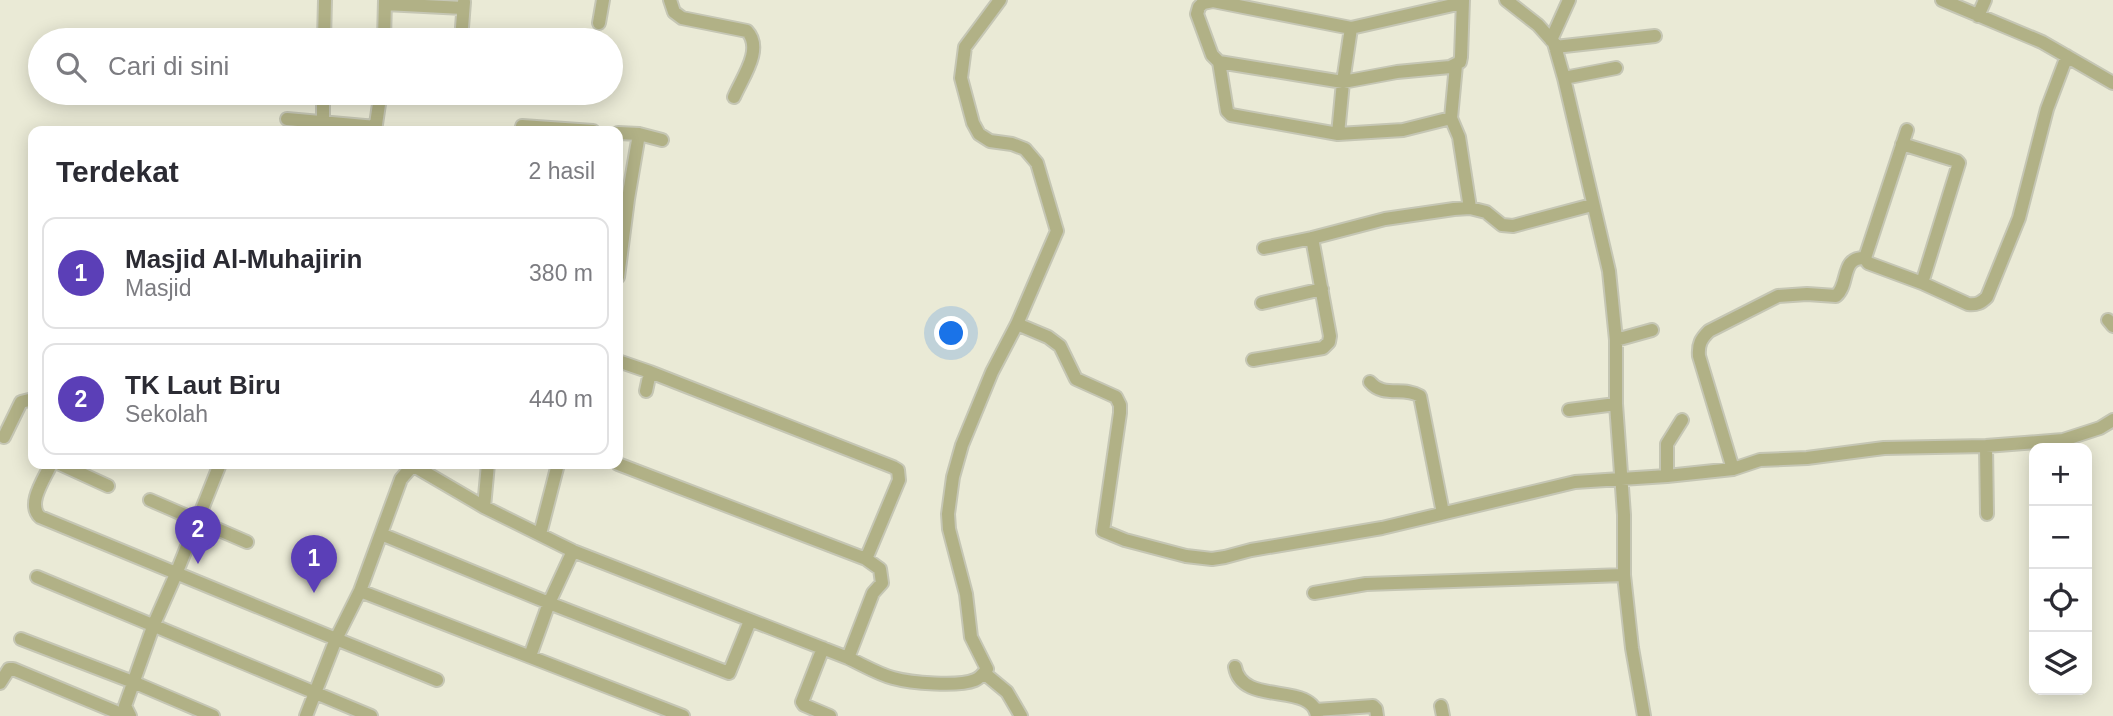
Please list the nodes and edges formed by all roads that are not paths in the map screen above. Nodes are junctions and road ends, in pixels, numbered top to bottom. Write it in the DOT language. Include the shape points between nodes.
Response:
graph roads {
  1 [pos="325,0"];
  2 [pos="603,0"];
  3 [pos="670,0"];
  4 [pos="1000,0"];
  5 [pos="1506,0"];
  6 [pos="1569,0"];
  7 [pos="1942,0"];
  8 [pos="1985,0"];
  9 [pos="385,2"];
  10 [pos="1463,2"];
  11 [pos="464,4"];
  12 [pos="1978,16"];
  13 [pos="599,23"];
  14 [pos="324,28"];
  15 [pos="384,28"];
  16 [pos="462,28"];
  17 [pos="1351,28"];
  18 [pos="1654,36"];
  19 [pos="1553,44"];
  20 [pos="2067,56"];
  21 [pos="1219,62"];
  22 [pos="1456,65"];
  23 [pos="1616,68"];
  24 [pos="1564,78"];
  25 [pos="1343,82"];
  26 [pos="2113,83"];
  27 [pos="734,97"];
  28 [pos="323,105"];
  29 [pos="379,105"];
  30 [pos="1451,118"];
  31 [pos="287,119"];
  32 [pos="323,122"];
  33 [pos="353,126"];
  34 [pos="376,126"];
  35 [pos="1907,130"];
  36 [pos="623,133"];
  37 [pos="639,134"];
  38 [pos="1338,134"];
  39 [pos="662,140"];
  40 [pos="1902,144"];
  41 [pos="623,199"];
  42 [pos="1592,205"];
  43 [pos="1470,208"];
  44 [pos="1312,238"];
  45 [pos="1264,248"];
  46 [pos="1865,258"];
  47 [pos="1922,283"];
  48 [pos="1322,289"];
  49 [pos="1262,303"];
  50 [pos="1017,324"];
  51 [pos="1651,330"];
  52 [pos="1616,340"];
  53 [pos="1253,360"];
  54 [pos="623,363"];
  55 [pos="650,372"];
  56 [pos="1370,382"];
  57 [pos="646,391"];
  58 [pos="28,400"];
  59 [pos="1616,404"];
  60 [pos="1569,410"];
  61 [pos="1682,420"];
  62 [pos="2113,420"];
  63 [pos="4,437"];
  64 [pos="2070,443"];
  65 [pos="1986,446"];
  66 [pos="623,466"];
  67 [pos="49,469"];
  68 [pos="71,469"];
  69 [pos="215,469"];
  70 [pos="410,469"];
  71 [pos="421,469"];
  72 [pos="488,469"];
  73 [pos="557,469"];
  74 [pos="1732,469"];
  75 [pos="1667,477"];
  76 [pos="1620,479"];
  77 [pos="108,486"];
  78 [pos="150,500"];
  79 [pos="484,507"];
  80 [pos="1443,513"];
  81 [pos="1987,514"];
  82 [pos="197,521"];
  83 [pos="381,534"];
  84 [pos="540,534"];
  85 [pos="247,542"];
  86 [pos="573,551"];
  87 [pos="866,559"];
  88 [pos="176,574"];
  89 [pos="1624,575"];
  90 [pos="37,577"];
  91 [pos="360,591"];
  92 [pos="1314,593"];
  93 [pos="549,603"];
  94 [pos="750,621"];
  95 [pos="154,624"];
  96 [pos="21,639"];
  97 [pos="336,639"];
  98 [pos="823,649"];
  99 [pos="530,656"];
  100 [pos="848,658"];
  101 [pos="1235,667"];
  102 [pos="984,673"];
  103 [pos="437,680"];
  104 [pos="133,682"];
  105 [pos="0,683"];
  106 [pos="315,693"];
  107 [pos="1317,713"];
  108 [pos="128,716"];
  109 [pos="213,716"];
  110 [pos="306,716"];
  111 [pos="371,716"];
  112 [pos="683,716"];
  113 [pos="830,716"];
  114 [pos="1021,716"];
  115 [pos="1377,716"];
  116 [pos="1644,716"];
  1 -- 14 [label="street"];
  2 -- 13 [label="street"];
  3 -- 27 [label="street" via="682,18 747,31 752,36 754,50"];
  4 -- 50 [label="street" via="965,47 961,78 979,134 1025,149 1037,163 1057,231"];
  5 -- 19 [label="street" via="1538,25"];
  6 -- 19 [label="street"];
  7 -- 12 [label="street"];
  8 -- 12 [label="street"];
  9 -- 11 [label="street"];
  9 -- 15 [label="street"];
  10 -- 17 [label="street"];
  10 -- 22 [label="street" via="1461,57"];
  11 -- 16 [label="street"];
  12 -- 20 [label="street"];
  17 -- 21 [label="street" via="1213,1 1199,7 1197,14"];
  17 -- 25 [label="street"];
  18 -- 19 [label="street"];
  19 -- 24 [label="street"];
  20 -- 26 [label="street"];
  20 -- 47 [label="street" via="2047,109 2020,218 1987,297 1968,304"];
  21 -- 25 [label="street"];
  21 -- 38 [label="street" via="1231,115"];
  22 -- 25 [label="street"];
  22 -- 30 [label="street"];
  23 -- 24 [label="street"];
  24 -- 42 [label="street"];
  25 -- 38 [label="street"];
  28 -- 32 [label="street"];
  29 -- 34 [label="street"];
  30 -- 38 [label="street" via="1403,130"];
  30 -- 43 [label="street" via="1459,137"];
  31 -- 32 [label="street"];
  32 -- 33 [label="street"];
  35 -- 40 [label="street"];
  36 -- 37 [label="street"];
  37 -- 39 [label="street"];
  37 -- 41 [label="street"];
  40 -- 46 [label="street"];
  40 -- 47 [label="street" via="1959,163"];
  42 -- 43 [label="street" via="1513,226"];
  42 -- 52 [label="street" via="1609,271"];
  43 -- 44 [label="street" via="1385,219"];
  44 -- 45 [label="street"];
  44 -- 48 [label="street"];
  46 -- 47 [label="street"];
  46 -- 74 [label="street" via="1850,262 1842,291 1836,296 1778,296 1702,338 1699,356"];
  48 -- 49 [label="street"];
  48 -- 53 [label="street" via="1330,336 1327,346"];
  50 -- 80 [label="street" via="1060,346 1076,379 1116,397 1120,405 1102,528 1105,533 1212,559"];
  50 -- 102 [label="street" via="962,445 948,514 971,637 987,669"];
  51 -- 52 [label="street"];
  52 -- 59 [label="street"];
  54 -- 55 [label="street"];
  55 -- 57 [label="street"];
  55 -- 87 [label="street" via="898,470 899,480"];
  56 -- 80 [label="street" via="1378,390 1410,391 1420,396"];
  58 -- 63 [label="street" via="21,402"];
  59 -- 60 [label="street"];
  59 -- 76 [label="street"];
  61 -- 75 [label="street" via="1667,444"];
  62 -- 64 [label="street"];
  64 -- 65 [label="street"];
  65 -- 74 [label="street" via="1884,448 1760,460"];
  65 -- 81 [label="street"];
  66 -- 87 [label="street"];
  67 -- 88 [label="street" via="34,505 36,514"];
  68 -- 77 [label="street"];
  69 -- 82 [label="street"];
  70 -- 83 [label="street" via="401,479"];
  71 -- 79 [label="street"];
  72 -- 79 [label="street"];
  73 -- 84 [label="street"];
  74 -- 75 [label="street"];
  75 -- 76 [label="street"];
  76 -- 80 [label="street" via="1575,482"];
  76 -- 89 [label="street"];
  78 -- 82 [label="street"];
  79 -- 84 [label="street"];
  82 -- 85 [label="street"];
  82 -- 88 [label="street"];
  83 -- 91 [label="street"];
  83 -- 93 [label="street"];
  84 -- 86 [label="street"];
  86 -- 93 [label="street"];
  86 -- 94 [label="street"];
  87 -- 100 [label="street" via="880,569 882,583 873,593"];
  88 -- 95 [label="street"];
  88 -- 97 [label="street"];
  89 -- 92 [label="street" via="1366,583"];
  89 -- 116 [label="street"];
  90 -- 95 [label="street"];
  91 -- 97 [label="street"];
  91 -- 99 [label="street"];
  93 -- 94 [label="street" via="729,673"];
  93 -- 99 [label="street"];
  94 -- 98 [label="street"];
  95 -- 104 [label="street"];
  95 -- 106 [label="street"];
  96 -- 104 [label="street"];
  97 -- 103 [label="street"];
  97 -- 106 [label="street"];
  98 -- 100 [label="street"];
  98 -- 113 [label="street" via="802,704"];
  99 -- 112 [label="street"];
  100 -- 102 [label="street" via="890,677 915,682 976,680"];
  101 -- 107 [label="street" via="1242,684 1303,700"];
  102 -- 114 [label="street" via="1007,692"];
  104 -- 108 [label="street" via="125,706"];
  104 -- 109 [label="street"];
  105 -- 108 [label="street" via="13,669"];
  106 -- 110 [label="street"];
  106 -- 111 [label="street"];
  107 -- 115 [label="street" via="1373,706"];
}
